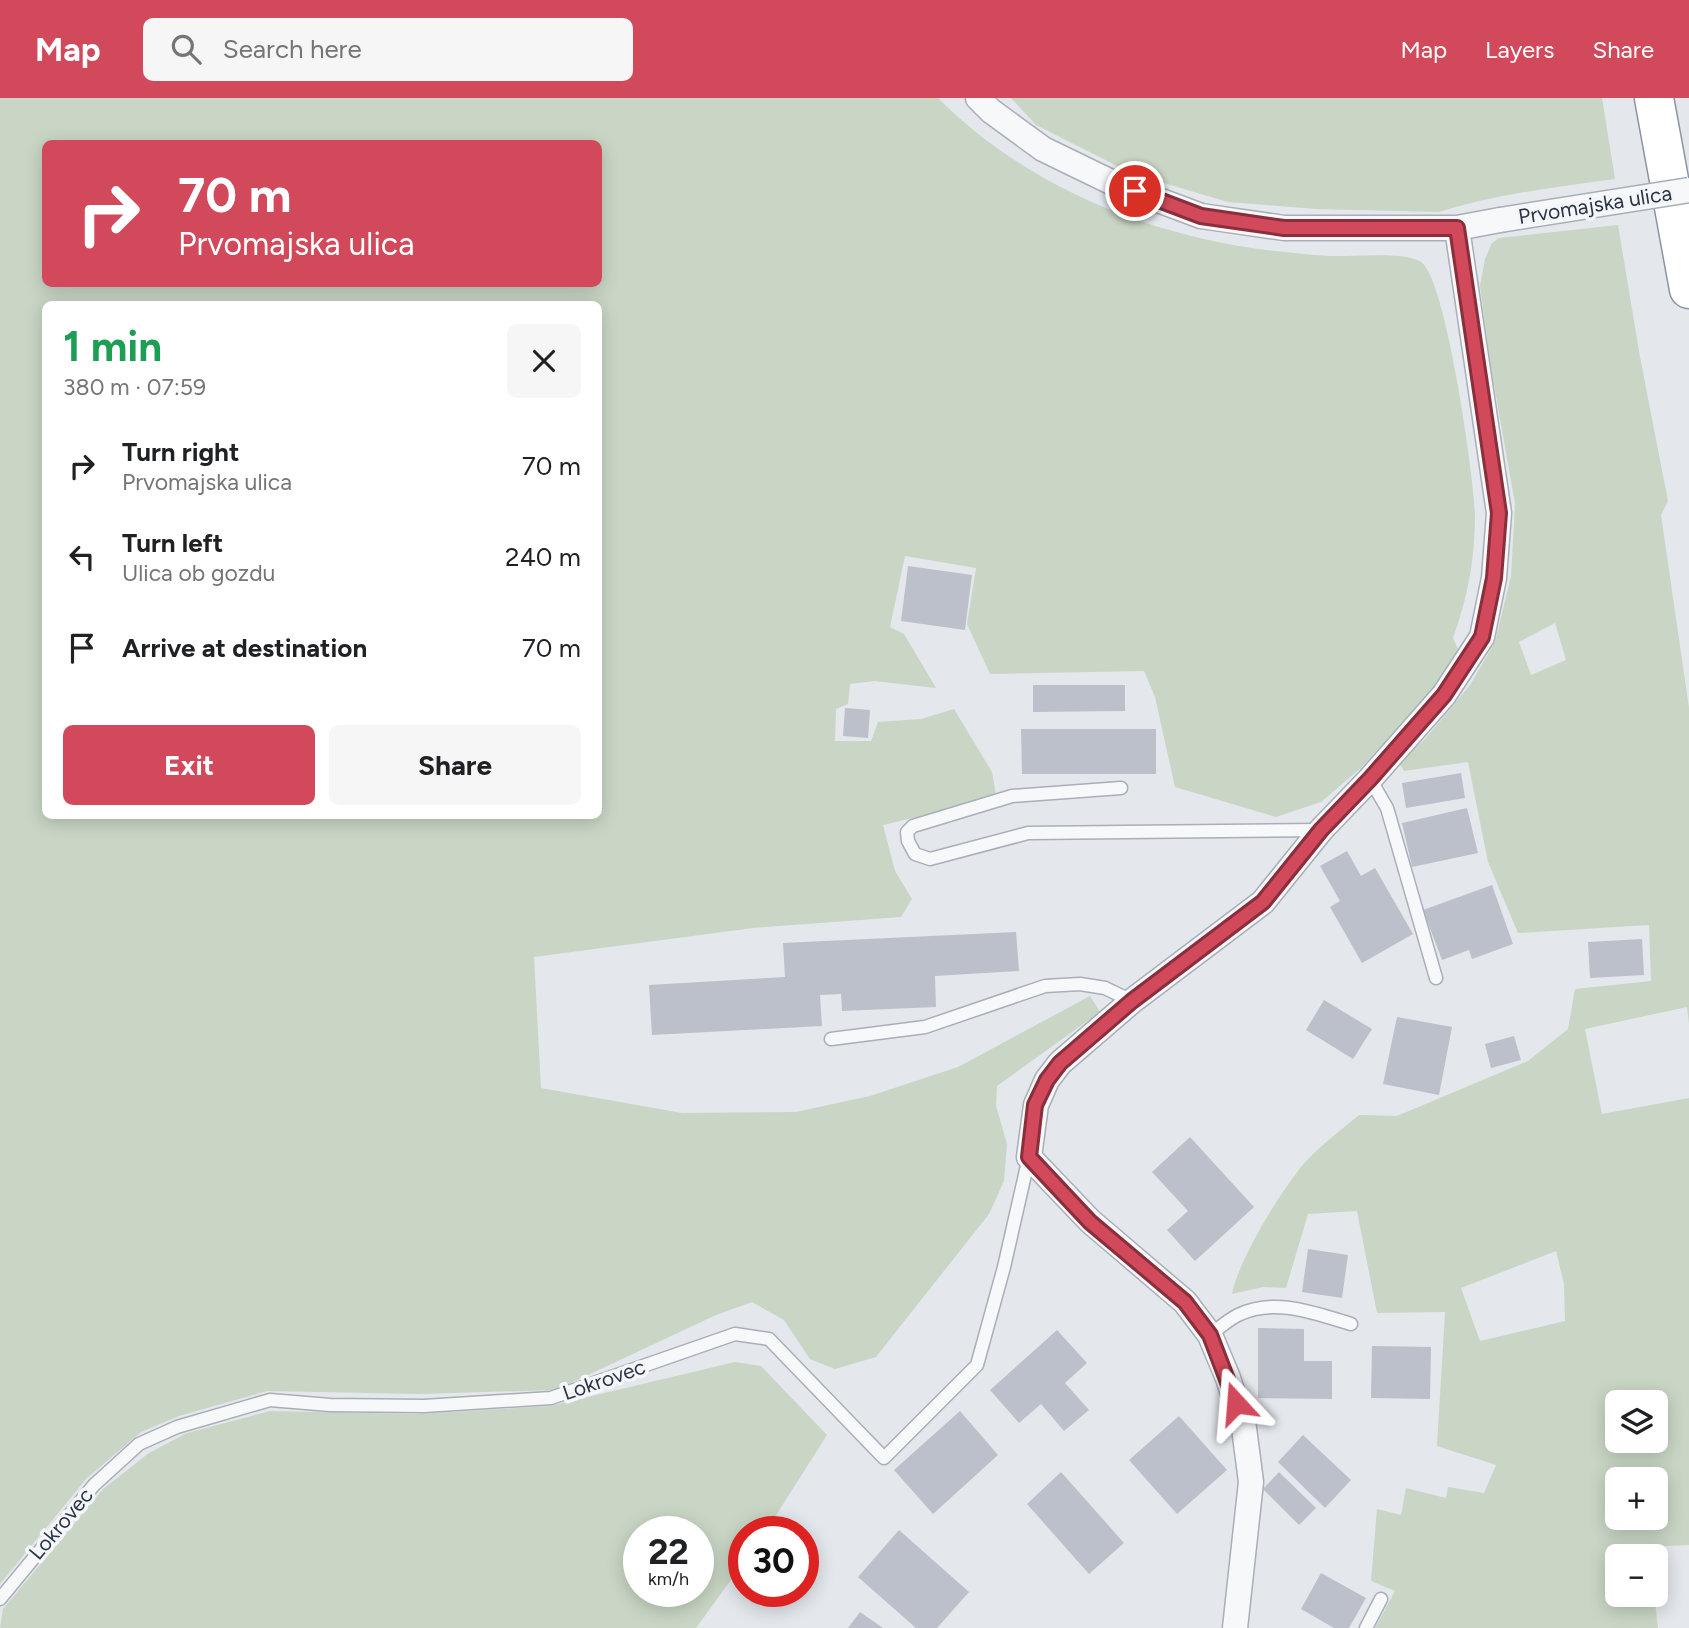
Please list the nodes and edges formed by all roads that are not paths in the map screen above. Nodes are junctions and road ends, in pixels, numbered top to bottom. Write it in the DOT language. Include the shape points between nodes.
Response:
graph roads {
  1 [pos="978,98"];
  2 [pos="1654,98"];
  3 [pos="1689,190"];
  4 [pos="1457,228"];
  5 [pos="1689,289"];
  6 [pos="1370,779"];
  7 [pos="1121,789"];
  8 [pos="1321,830"];
  9 [pos="1436,978"];
  10 [pos="1132,1001"];
  11 [pos="831,1039"];
  12 [pos="1029,1157"];
  13 [pos="1351,1324"];
  14 [pos="1210,1335"];
  15 [pos="0,1599"];
  16 [pos="1381,1599"];
  17 [pos="1235,1628"];
  18 [pos="1366,1628"];
  1 -- 4 [label="street, Prvomajska ulica" via="1043,149 1113,183 1201,216 1284,228"];
  2 -- 5 [label="highway"];
  3 -- 4 [label="street, Prvomajska ulica, bridge"];
  4 -- 6 [label="street" via="1499,513 1494,578 1482,637 1444,695"];
  6 -- 8 [label="street"];
  6 -- 9 [label="lane" via="1387,808"];
  7 -- 8 [label="lane" via="1012,796 913,826 907,832 908,841 915,854 930,859 1028,833"];
  8 -- 10 [label="street" via="1263,902"];
  10 -- 11 [label="lane" via="1105,988 1045,986 925,1027"];
  10 -- 12 [label="street" via="1060,1063 1047,1080 1035,1105"];
  12 -- 14 [label="street" via="1090,1222 1185,1302"];
  12 -- 15 [label="lane, Lokrovec" via="977,1365 884,1458 769,1339 735,1334 551,1398 425,1406 270,1400 177,1427 139,1444 93,1485"];
  13 -- 14 [label="lane" via="1296,1307 1258,1307 1235,1316"];
  14 -- 17 [label="street" via="1244,1428 1251,1482"];
  16 -- 18 [label="lane"];
}
